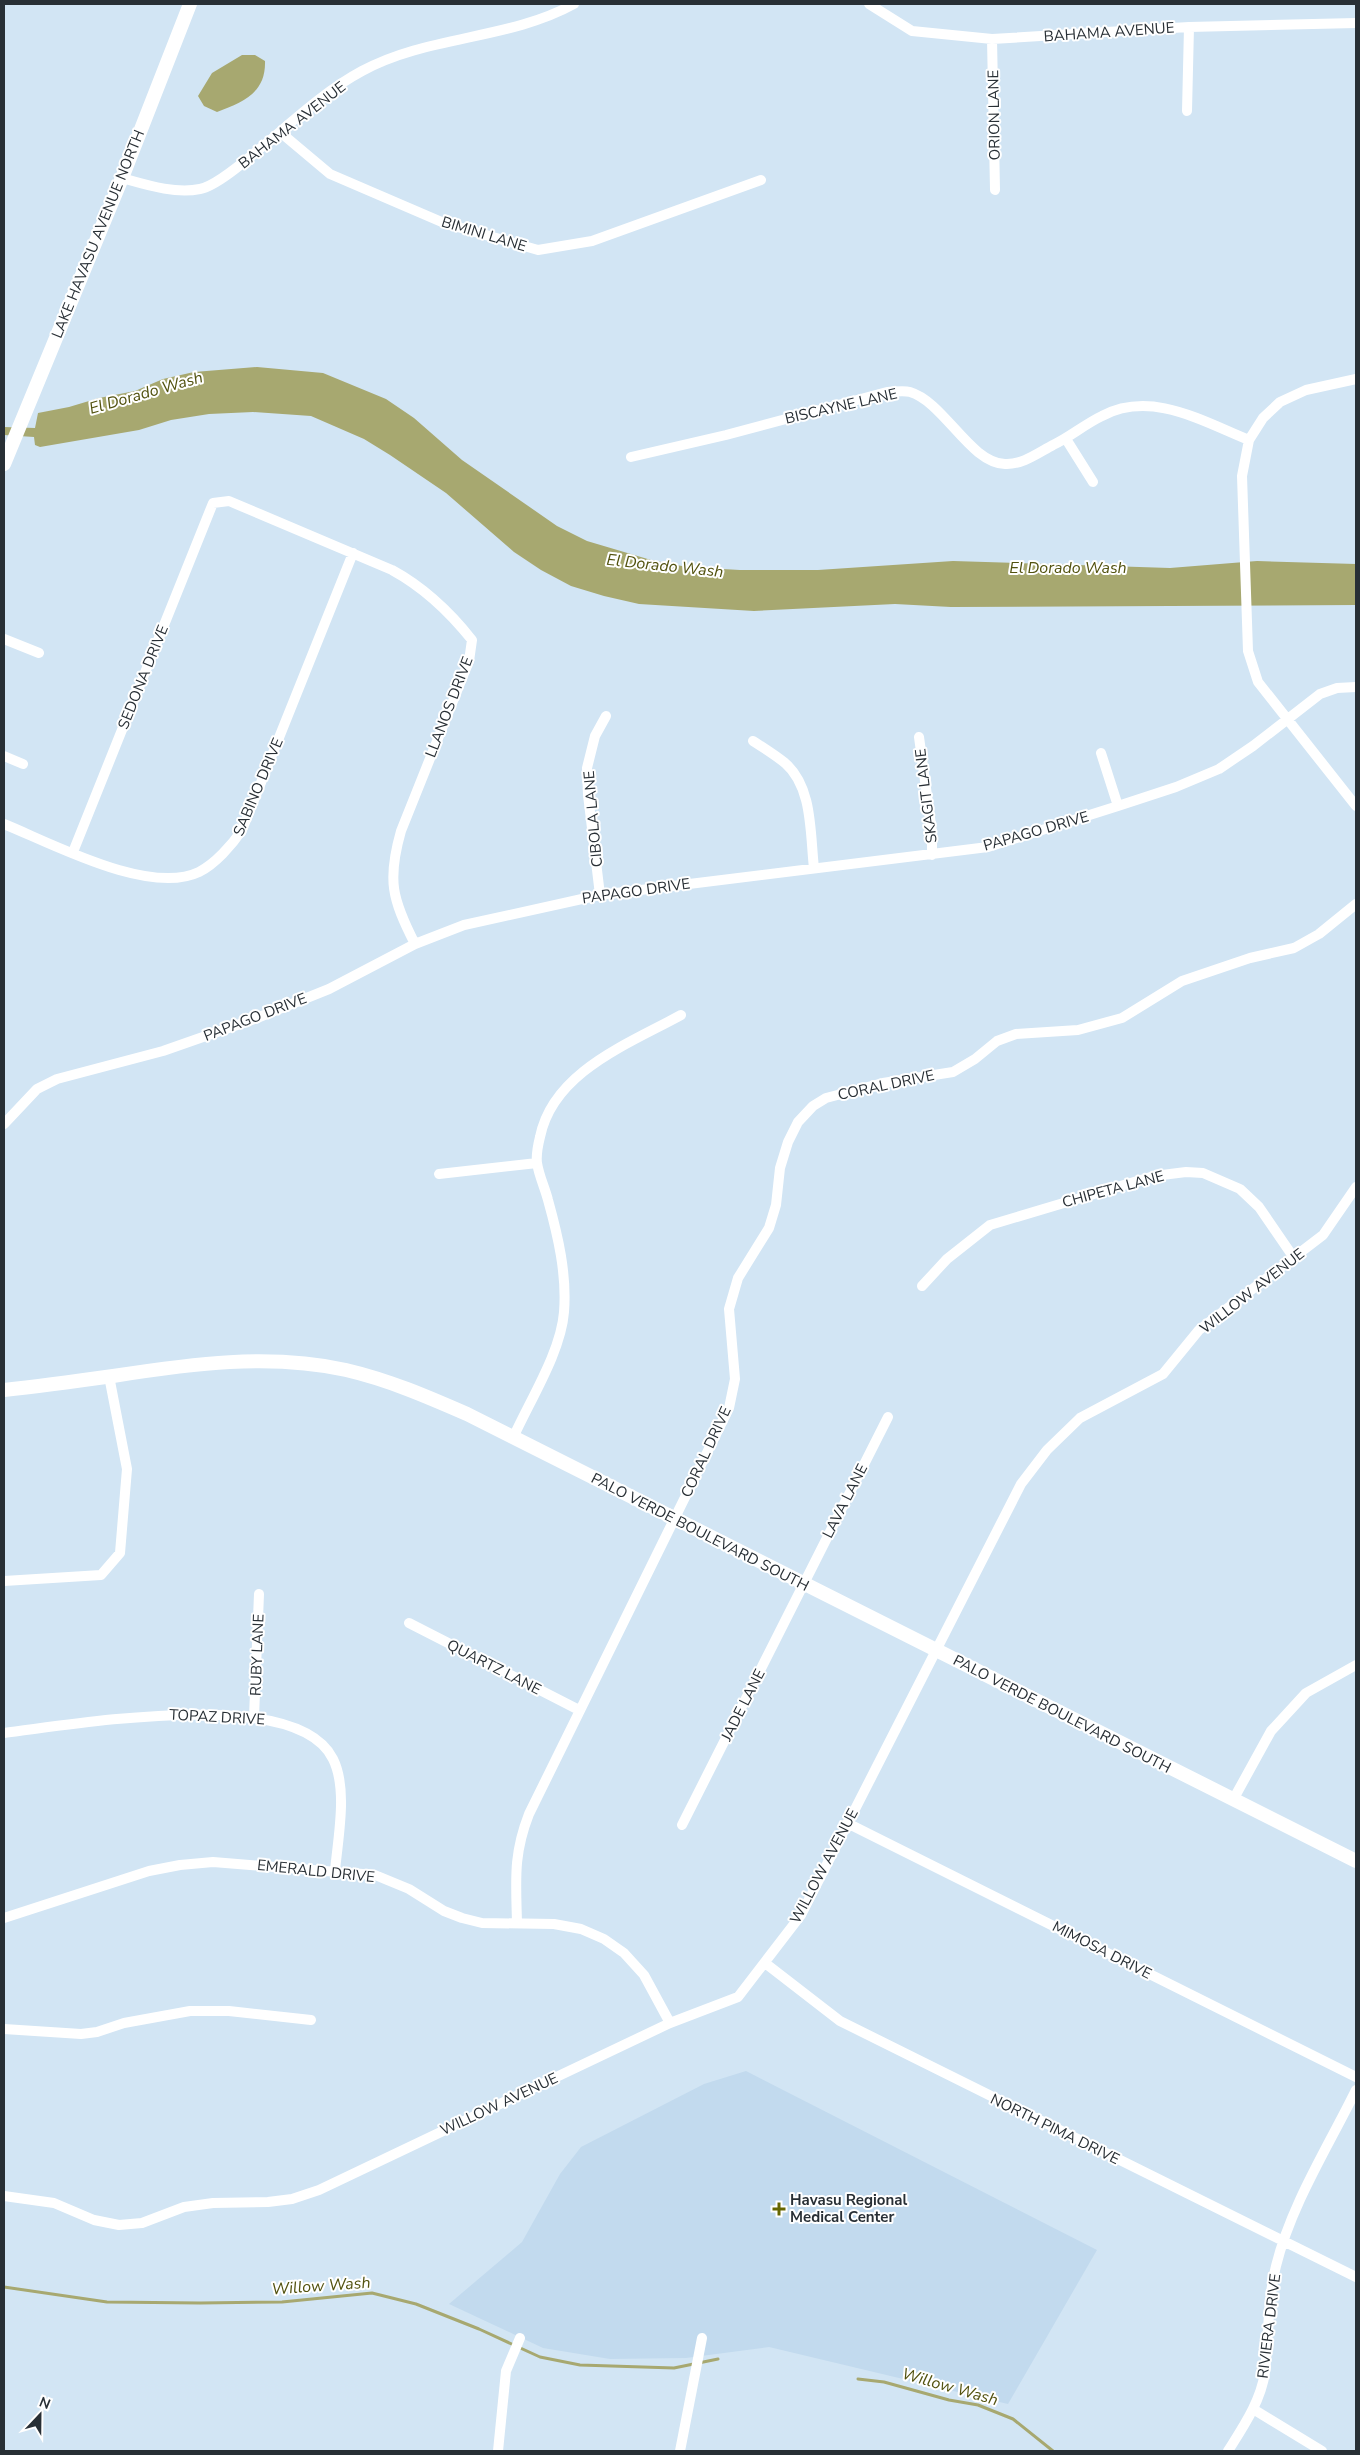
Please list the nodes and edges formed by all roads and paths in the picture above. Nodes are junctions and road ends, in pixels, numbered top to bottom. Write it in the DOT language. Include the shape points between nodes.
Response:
graph roads {
  1 [pos="190,4"];
  2 [pos="574,4"];
  3 [pos="869,4"];
  4 [pos="1356,23"];
  5 [pos="1189,27"];
  6 [pos="992,40"];
  7 [pos="1187,111"];
  8 [pos="280,132"];
  9 [pos="122,178"];
  10 [pos="761,180"];
  11 [pos="995,190"];
  12 [pos="1356,381"];
  13 [pos="1066,439"];
  14 [pos="1249,440"];
  15 [pos="631,457"];
  16 [pos="4,464"];
  17 [pos="1093,482"];
  18 [pos="213,503"];
  19 [pos="353,553"];
  20 [pos="4,639"];
  21 [pos="38,653"];
  22 [pos="1356,687"];
  23 [pos="606,716"];
  24 [pos="1288,720"];
  25 [pos="918,737"];
  26 [pos="753,741"];
  27 [pos="1101,753"];
  28 [pos="4,756"];
  29 [pos="23,764"];
  30 [pos="1118,806"];
  31 [pos="1356,806"];
  32 [pos="4,824"];
  33 [pos="73,852"];
  34 [pos="932,855"];
  35 [pos="814,868"];
  36 [pos="600,894"];
  37 [pos="1356,904"];
  38 [pos="415,944"];
  39 [pos="681,1015"];
  40 [pos="4,1124"];
  41 [pos="537,1163"];
  42 [pos="439,1174"];
  43 [pos="1356,1188"];
  44 [pos="1294,1258"];
  45 [pos="922,1286"];
  46 [pos="109,1376"];
  47 [pos="4,1390"];
  48 [pos="888,1418"];
  49 [pos="513,1438"];
  50 [pos="675,1519"];
  51 [pos="4,1581"];
  52 [pos="803,1584"];
  53 [pos="259,1594"];
  54 [pos="409,1623"];
  55 [pos="936,1651"];
  56 [pos="1356,1665"];
  57 [pos="578,1710"];
  58 [pos="254,1717"];
  59 [pos="4,1733"];
  60 [pos="1233,1800"];
  61 [pos="847,1823"];
  62 [pos="682,1825"];
  63 [pos="1356,1861"];
  64 [pos="335,1871"];
  65 [pos="4,1918"];
  66 [pos="517,1923"];
  67 [pos="765,1963"];
  68 [pos="311,2020"];
  69 [pos="670,2023"];
  70 [pos="4,2029"];
  71 [pos="1356,2078"];
  72 [pos="1356,2090"];
  73 [pos="4,2196"];
  74 [pos="1283,2242"];
  75 [pos="1356,2277"];
  76 [pos="520,2338"];
  77 [pos="702,2338"];
  78 [pos="1253,2409"];
  79 [pos="498,2451"];
  80 [pos="680,2451"];
  81 [pos="1228,2451"];
  82 [pos="1322,2451"];
  1 -- 9 [label="main road, LAKE HAVASU AVENUE NORTH"];
  2 -- 8 [label="street, BAHAMA AVENUE" via="535,20 403,53 370,68 320,99"];
  3 -- 6 [label="street, BAHAMA AVENUE" via="912,31"];
  4 -- 5 [label="street, BAHAMA AVENUE"];
  5 -- 6 [label="street, BAHAMA AVENUE"];
  5 -- 7 [label="street"];
  6 -- 11 [label="street, ORION LANE"];
  8 -- 9 [label="street, BAHAMA AVENUE" via="235,169 202,189 156,188"];
  8 -- 10 [label="street, BIMINI LANE" via="330,174 444,223 538,250 592,242"];
  9 -- 16 [label="main road, LAKE HAVASU AVENUE NORTH"];
  12 -- 14 [label="street" via="1306,390 1280,402 1263,418"];
  13 -- 14 [label="street, BISCAYNE LANE" via="1102,415 1124,407 1144,405 1169,408"];
  13 -- 15 [label="street, BISCAYNE LANE" via="1019,463 998,463 973,447 925,400 909,391 887,392"];
  13 -- 17 [label="street"];
  14 -- 24 [label="street" via="1242,476 1248,651 1258,682"];
  18 -- 19 [label="street, LLANOS DRIVE" via="229,501"];
  18 -- 33 [label="street, SEDONA DRIVE"];
  19 -- 33 [label="street, SABINO DRIVE" via="242,830 234,842 199,872 180,877 125,874"];
  19 -- 38 [label="street, LLANOS DRIVE" via="415,582 472,640 469,661 395,851 393,890 398,910"];
  20 -- 21 [label="street"];
  22 -- 24 [label="street, PAPAGO DRIVE" via="1337,688 1320,694"];
  23 -- 36 [label="street, CIBOLA LANE" via="595,736 587,768"];
  24 -- 30 [label="street, PAPAGO DRIVE" via="1219,769"];
  24 -- 31 [label="street"];
  25 -- 34 [label="street, SKAGIT LANE" via="932,832"];
  26 -- 35 [label="street" via="786,764 801,784"];
  27 -- 30 [label="street"];
  28 -- 29 [label="street"];
  30 -- 34 [label="street, PAPAGO DRIVE" via="988,847"];
  32 -- 33 [label="street, SABINO DRIVE"];
  34 -- 35 [label="street, PAPAGO DRIVE"];
  35 -- 36 [label="street, PAPAGO DRIVE"];
  36 -- 38 [label="street, PAPAGO DRIVE" via="464,925"];
  37 -- 50 [label="street, CORAL DRIVE" via="1319,934 1294,948 1250,958 1182,981 1122,1018 1078,1030 1016,1034 998,1041 953,1072 868,1087 826,1098 813,1106 798,1122 788,1142 780,1168 776,1205 768,1228 738,1278 728,1309 735,1379 729,1408"];
  38 -- 40 [label="street, PAPAGO DRIVE" via="329,989 257,1018 164,1051 57,1078 37,1089"];
  39 -- 41 [label="street" via="584,1071 565,1087 547,1114"];
  41 -- 42 [label="street"];
  41 -- 49 [label="street" via="559,1243 564,1313 557,1347"];
  43 -- 44 [label="street, WILLOW AVENUE" via="1323,1235"];
  44 -- 45 [label="street, CHIPETA LANE" via="1259,1208 1240,1189 1203,1173 1186,1172 1154,1176 990,1225 947,1259"];
  44 -- 55 [label="street, WILLOW AVENUE" via="1199,1330 1164,1374 1080,1418 1047,1450 1021,1484"];
  46 -- 47 [label="main road, PALO VERDE BOULEVARD SOUTH"];
  46 -- 49 [label="main road, PALO VERDE BOULEVARD SOUTH" via="229,1361 345,1370 412,1390"];
  46 -- 51 [label="street" via="127,1469 120,1552 101,1575"];
  48 -- 52 [label="street, LAVA LANE"];
  49 -- 50 [label="main road, PALO VERDE BOULEVARD SOUTH"];
  50 -- 52 [label="main road, PALO VERDE BOULEVARD SOUTH"];
  50 -- 57 [label="street, CORAL DRIVE"];
  52 -- 55 [label="main road, PALO VERDE BOULEVARD SOUTH"];
  52 -- 62 [label="street, JADE LANE"];
  53 -- 58 [label="street, RUBY LANE"];
  54 -- 57 [label="street, QUARTZ LANE"];
  55 -- 60 [label="main road, PALO VERDE BOULEVARD SOUTH"];
  55 -- 61 [label="street, WILLOW AVENUE"];
  56 -- 60 [label="street" via="1306,1693 1271,1731"];
  57 -- 66 [label="street, CORAL DRIVE" via="521,1835 516,1858"];
  58 -- 59 [label="street, TOPAZ DRIVE" via="160,1714"];
  58 -- 64 [label="street, TOPAZ DRIVE" via="303,1729 321,1741 333,1758 342,1784"];
  60 -- 63 [label="main road, PALO VERDE BOULEVARD SOUTH"];
  61 -- 67 [label="street, WILLOW AVENUE" via="801,1915"];
  61 -- 71 [label="street, MIMOSA DRIVE"];
  64 -- 65 [label="street, EMERALD DRIVE" via="213,1862 180,1864"];
  64 -- 66 [label="street, EMERALD DRIVE" via="393,1880 462,1918 482,1923"];
  66 -- 69 [label="street, EMERALD DRIVE" via="554,1924 580,1929 604,1939 624,1953 644,1974"];
  67 -- 69 [label="street, WILLOW AVENUE" via="738,1997"];
  67 -- 74 [label="street, NORTH PIMA DRIVE" via="840,2022"];
  68 -- 70 [label="street" via="204,2010 124,2023 81,2034"];
  69 -- 73 [label="street, WILLOW AVENUE" via="319,2190 292,2199 184,2207 142,2223 119,2225 94,2220 54,2203"];
  72 -- 74 [label="street, RIVIERA DRIVE"];
  74 -- 75 [label="street, NORTH PIMA DRIVE"];
  74 -- 78 [label="street, RIVIERA DRIVE" via="1270,2296 1265,2373"];
  76 -- 79 [label="street" via="506,2371"];
  77 -- 80 [label="street"];
  78 -- 81 [label="street, RIVIERA DRIVE"];
  78 -- 82 [label="street"];
}
